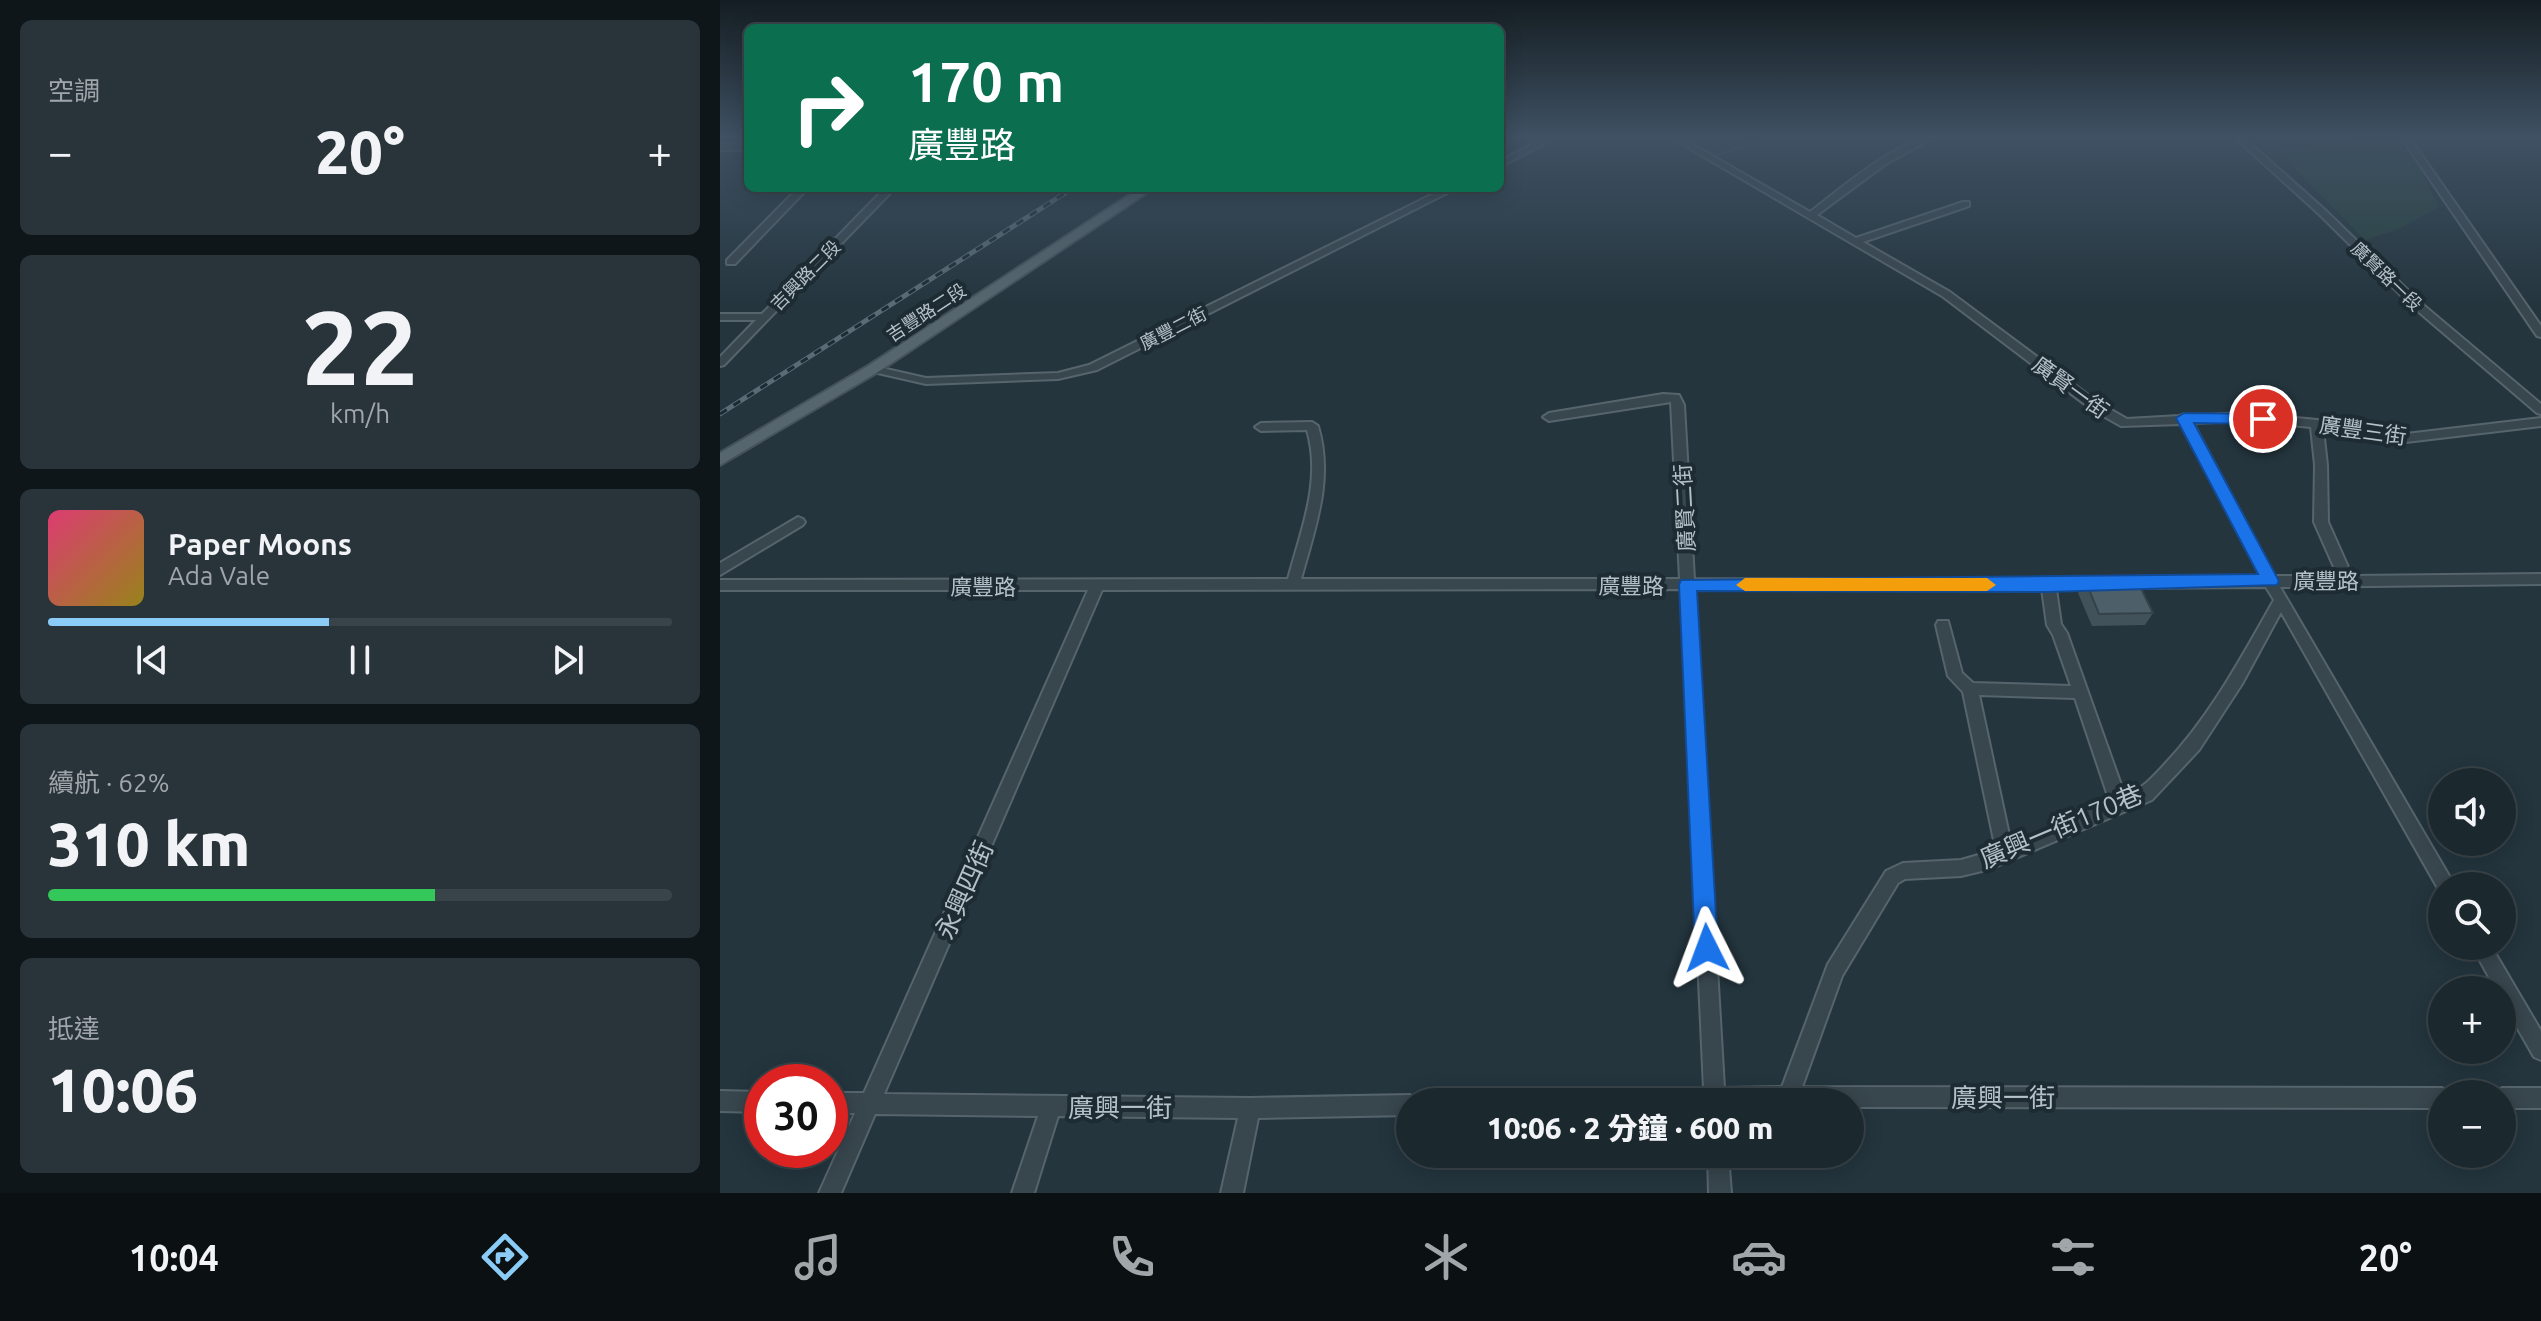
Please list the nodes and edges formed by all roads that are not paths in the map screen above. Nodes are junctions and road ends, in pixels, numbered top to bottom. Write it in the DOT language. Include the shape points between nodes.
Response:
graph roads {
  1 [pos="798,193"];
  2 [pos="885,193"];
  3 [pos="1141,193"];
  4 [pos="1443,193"];
  5 [pos="1770,193"];
  6 [pos="1842,193"];
  7 [pos="2300,193"];
  8 [pos="2443,193"];
  9 [pos="1966,204"];
  10 [pos="1810,216"];
  11 [pos="1855,242"];
  12 [pos="731,262"];
  13 [pos="720,317"];
  14 [pos="763,317"];
  15 [pos="2541,334"];
  16 [pos="720,363"];
  17 [pos="873,369"];
  18 [pos="2541,410"];
  19 [pos="1549,417"];
  20 [pos="2184,418"];
  21 [pos="2541,422"];
  22 [pos="2317,424"];
  23 [pos="1261,427"];
  24 [pos="720,460"];
  25 [pos="798,522"];
  26 [pos="720,570"];
  27 [pos="2541,579"];
  28 [pos="2347,580"];
  29 [pos="2270,581"];
  30 [pos="720,585"];
  31 [pos="1293,585"];
  32 [pos="1688,585"];
  33 [pos="2048,585"];
  34 [pos="1097,586"];
  35 [pos="2281,599"];
  36 [pos="1943,625"];
  37 [pos="1970,689"];
  38 [pos="2081,692"];
  39 [pos="2120,806"];
  40 [pos="2005,854"];
  41 [pos="2438,872"];
  42 [pos="2489,960"];
  43 [pos="2541,1050"];
  44 [pos="1713,1088"];
  45 [pos="1791,1088"];
  46 [pos="1864,1097"];
  47 [pos="2428,1098"];
  48 [pos="2516,1098"];
  49 [pos="2541,1098"];
  50 [pos="720,1101"];
  51 [pos="744,1102"];
  52 [pos="848,1103"];
  53 [pos="871,1104"];
  54 [pos="1396,1105"];
  55 [pos="1051,1107"];
  56 [pos="1250,1108"];
  57 [pos="1719,1168"];
  58 [pos="830,1193"];
  59 [pos="1023,1193"];
  60 [pos="1232,1193"];
  61 [pos="1720,1193"];
  1 -- 12 [label="street"];
  2 -- 14 [label="street, 吉興路二段"];
  3 -- 17 [label="main road, 吉豐路二段"];
  4 -- 17 [label="street, 廣豐二街" via="1093,368 1058,376 926,381"];
  5 -- 10 [label="street, 廣賢一街"];
  6 -- 10 [label="street"];
  7 -- 18 [label="street, 廣賢路一段" via="2417,305"];
  8 -- 15 [label="street"];
  9 -- 11 [label="street"];
  10 -- 11 [label="street, 廣賢一街"];
  11 -- 20 [label="street, 廣賢一街" via="1946,294 2118,421"];
  13 -- 14 [label="street"];
  14 -- 16 [label="street, 吉興路二段"];
  17 -- 24 [label="main road, 吉豐路二段"];
  19 -- 32 [label="street, 廣賢二街" via="1675,398"];
  20 -- 22 [label="street, 廣豐三街"];
  20 -- 29 [label="street"];
  21 -- 22 [label="street, 廣豐三街" via="2406,438"];
  22 -- 28 [label="street" via="2321,522"];
  23 -- 31 [label="street" via="1312,426 1319,442 1321,471"];
  25 -- 26 [label="street"];
  27 -- 28 [label="street, 廣豐路"];
  28 -- 29 [label="street, 廣豐路"];
  29 -- 33 [label="street, 廣豐路"];
  29 -- 35 [label="street"];
  30 -- 34 [label="street, 廣豐路"];
  31 -- 32 [label="street, 廣豐路"];
  31 -- 34 [label="street, 廣豐路"];
  32 -- 33 [label="street, 廣豐路"];
  32 -- 44 [label="street, 廣賢二街"];
  33 -- 38 [label="street" via="2054,625"];
  34 -- 53 [label="street, 永興四街"];
  35 -- 39 [label="street, 廣興一街170巷" via="2237,680 2193,745 2146,795"];
  35 -- 41 [label="street"];
  36 -- 37 [label="street" via="1955,676"];
  37 -- 38 [label="street"];
  37 -- 40 [label="street"];
  38 -- 39 [label="street"];
  39 -- 40 [label="street, 廣興一街170巷"];
  40 -- 45 [label="street, 廣興一街170巷" via="1961,868 1915,869 1892,877 1835,971"];
  42 -- 43 [label="street"];
  46 -- 47 [label="street, 廣興一街"];
  48 -- 49 [label="street"];
  50 -- 51 [label="street"];
  52 -- 53 [label="street, 廣興一街"];
  53 -- 55 [label="street, 廣興一街"];
  53 -- 58 [label="street, 永興四街"];
  54 -- 56 [label="street, 廣興一街"];
  55 -- 56 [label="street, 廣興一街"];
  55 -- 59 [label="street"];
  56 -- 60 [label="street"];
  57 -- 61 [label="street"];
}
